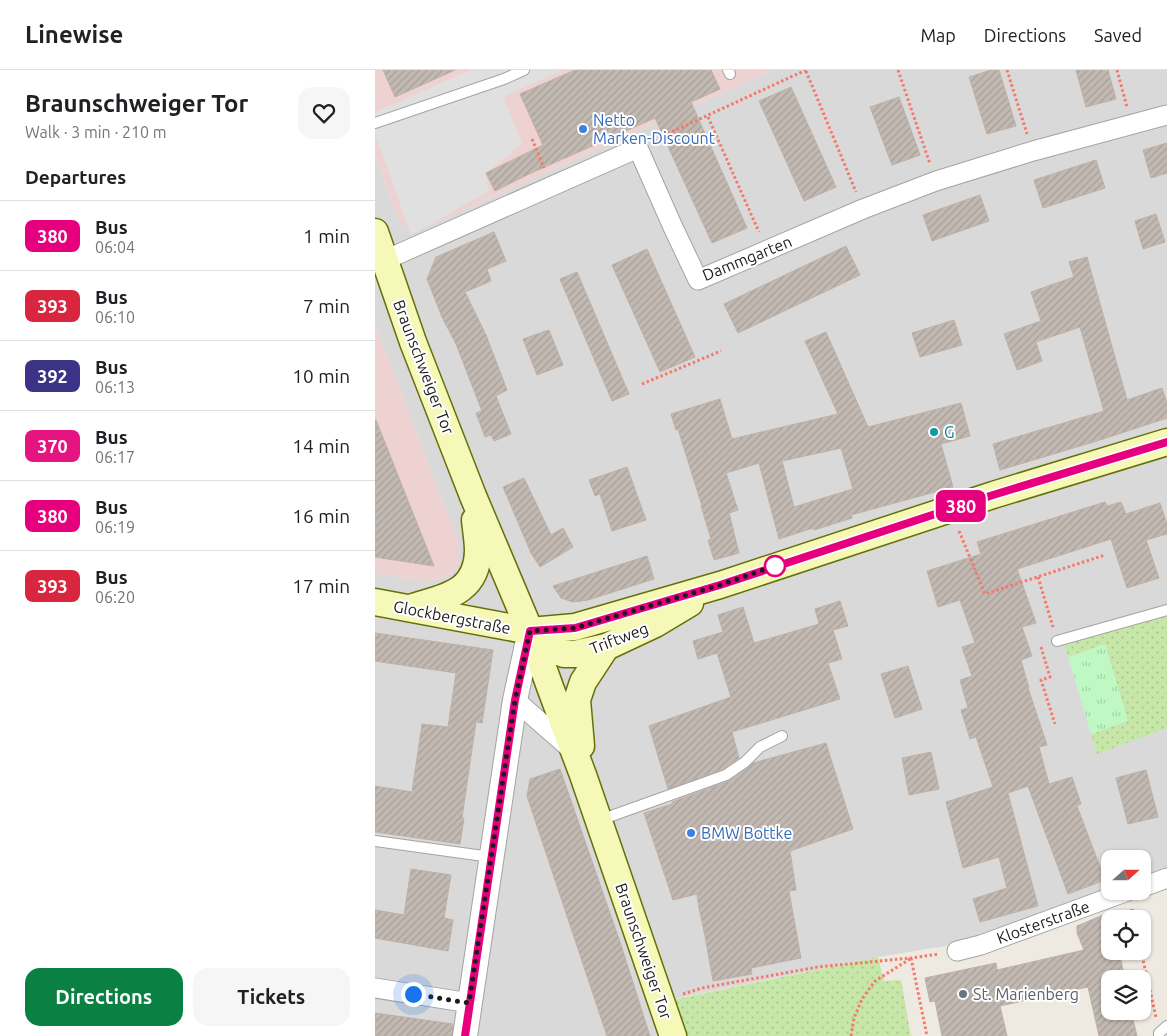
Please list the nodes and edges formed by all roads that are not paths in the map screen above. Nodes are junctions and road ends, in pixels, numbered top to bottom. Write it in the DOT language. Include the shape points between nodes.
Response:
graph roads {
  1 [pos="524,70"];
  2 [pos="1167,115"];
  3 [pos="375,123"];
  4 [pos="375,232"];
  5 [pos="385,260"];
  6 [pos="1167,442"];
  7 [pos="473,496"];
  8 [pos="720,585"];
  9 [pos="375,602"];
  10 [pos="410,608"];
  11 [pos="1167,610"];
  12 [pos="530,631"];
  13 [pos="1057,641"];
  14 [pos="606,647"];
  15 [pos="515,700"];
  16 [pos="782,736"];
  17 [pos="579,764"];
  18 [pos="599,820"];
  19 [pos="375,841"];
  20 [pos="491,857"];
  21 [pos="1167,878"];
  22 [pos="1151,883"];
  23 [pos="1104,900"];
  24 [pos="957,950"];
  25 [pos="375,988"];
  26 [pos="469,1003"];
  27 [pos="465,1036"];
  28 [pos="673,1036"];
  1 -- 3 [label="lane"];
  2 -- 5 [label="street, Dammgarten" via="936,181 698,280 638,148"];
  4 -- 5 [label="main road, Braunschweiger Tor"];
  5 -- 7 [label="main road, Braunschweiger Tor"];
  6 -- 8 [label="main road, Triftweg"];
  7 -- 10 [label="main road" via="478,552 471,578 452,595"];
  7 -- 12 [label="main road, Braunschweiger Tor"];
  8 -- 12 [label="main road, Triftweg" via="575,628"];
  8 -- 14 [label="main road, Triftweg" via="655,624"];
  9 -- 10 [label="main road, Glockbergstraße"];
  10 -- 12 [label="main road, Glockbergstraße"];
  11 -- 13 [label="lane"];
  12 -- 14 [label="main road, Triftweg" via="564,654"];
  12 -- 15 [label="street"];
  12 -- 17 [label="main road, Braunschweiger Tor"];
  14 -- 17 [label="main road" via="583,682 577,700"];
  15 -- 17 [label="street, Braunschweiger Tor"];
  15 -- 20 [label="street"];
  16 -- 18 [label="lane" via="760,748 726,775"];
  17 -- 18 [label="main road, Braunschweiger Tor"];
  18 -- 28 [label="main road, Braunschweiger Tor"];
  19 -- 20 [label="lane"];
  20 -- 26 [label="street"];
  21 -- 22 [label="street"];
  23 -- 24 [label="street, Klosterstraße" via="981,945"];
  25 -- 26 [label="street"];
  26 -- 27 [label="street"];
}
